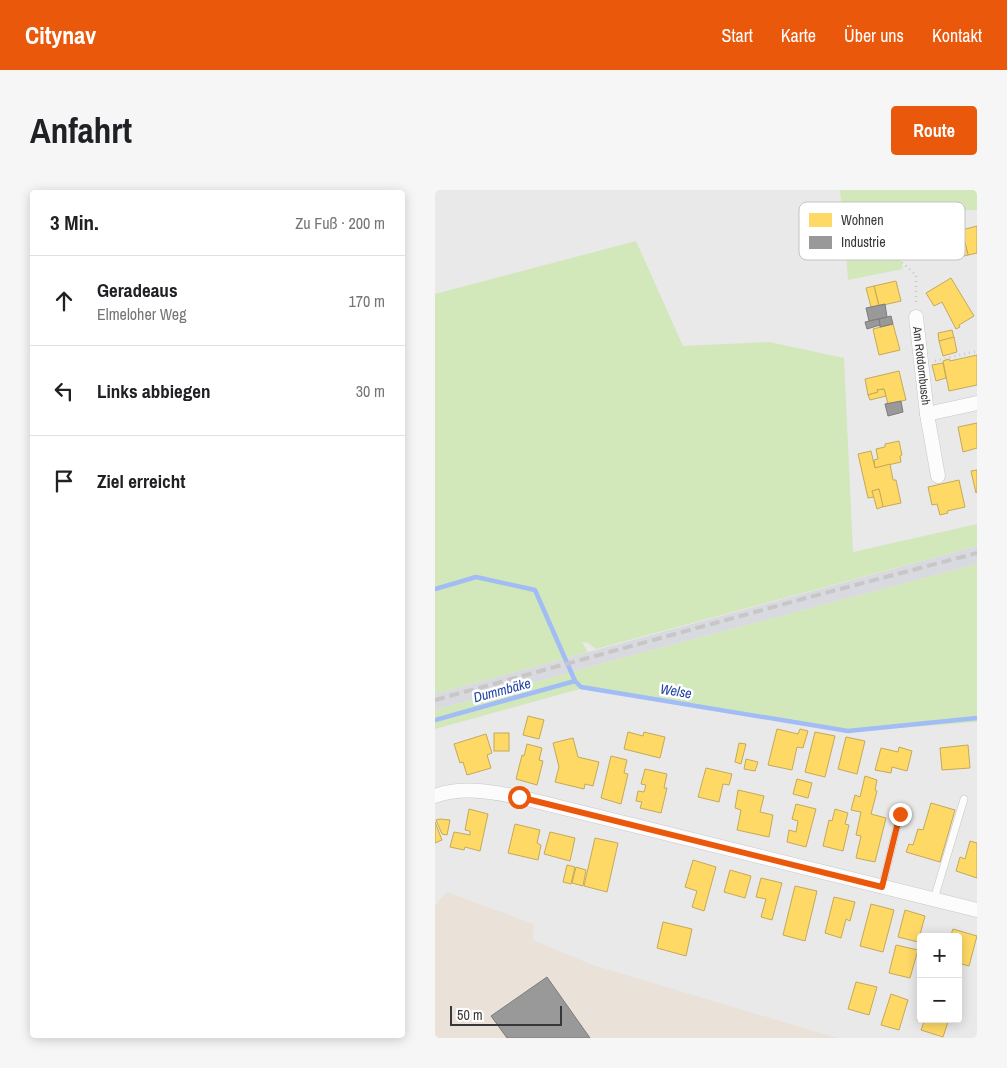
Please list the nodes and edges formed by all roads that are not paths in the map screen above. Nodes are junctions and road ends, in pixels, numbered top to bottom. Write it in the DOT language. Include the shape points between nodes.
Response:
graph roads {
  1 [pos="916,317"];
  2 [pos="977,403"];
  3 [pos="927,414"];
  4 [pos="938,476"];
  5 [pos="435,796"];
  6 [pos="965,798"];
  7 [pos="900,814"];
  8 [pos="882,887"];
  9 [pos="934,899"];
  10 [pos="977,910"];
  1 -- 3 [label="street, Am Rotdornbusch"];
  2 -- 3 [label="street, Am Rotdornbusch"];
  3 -- 4 [label="street, Am Rotdornbusch"];
  5 -- 8 [label="street" via="465,790 519,797"];
  6 -- 9 [label="lane"];
  7 -- 8 [label="lane"];
  8 -- 9 [label="street"];
  9 -- 10 [label="street"];
}
